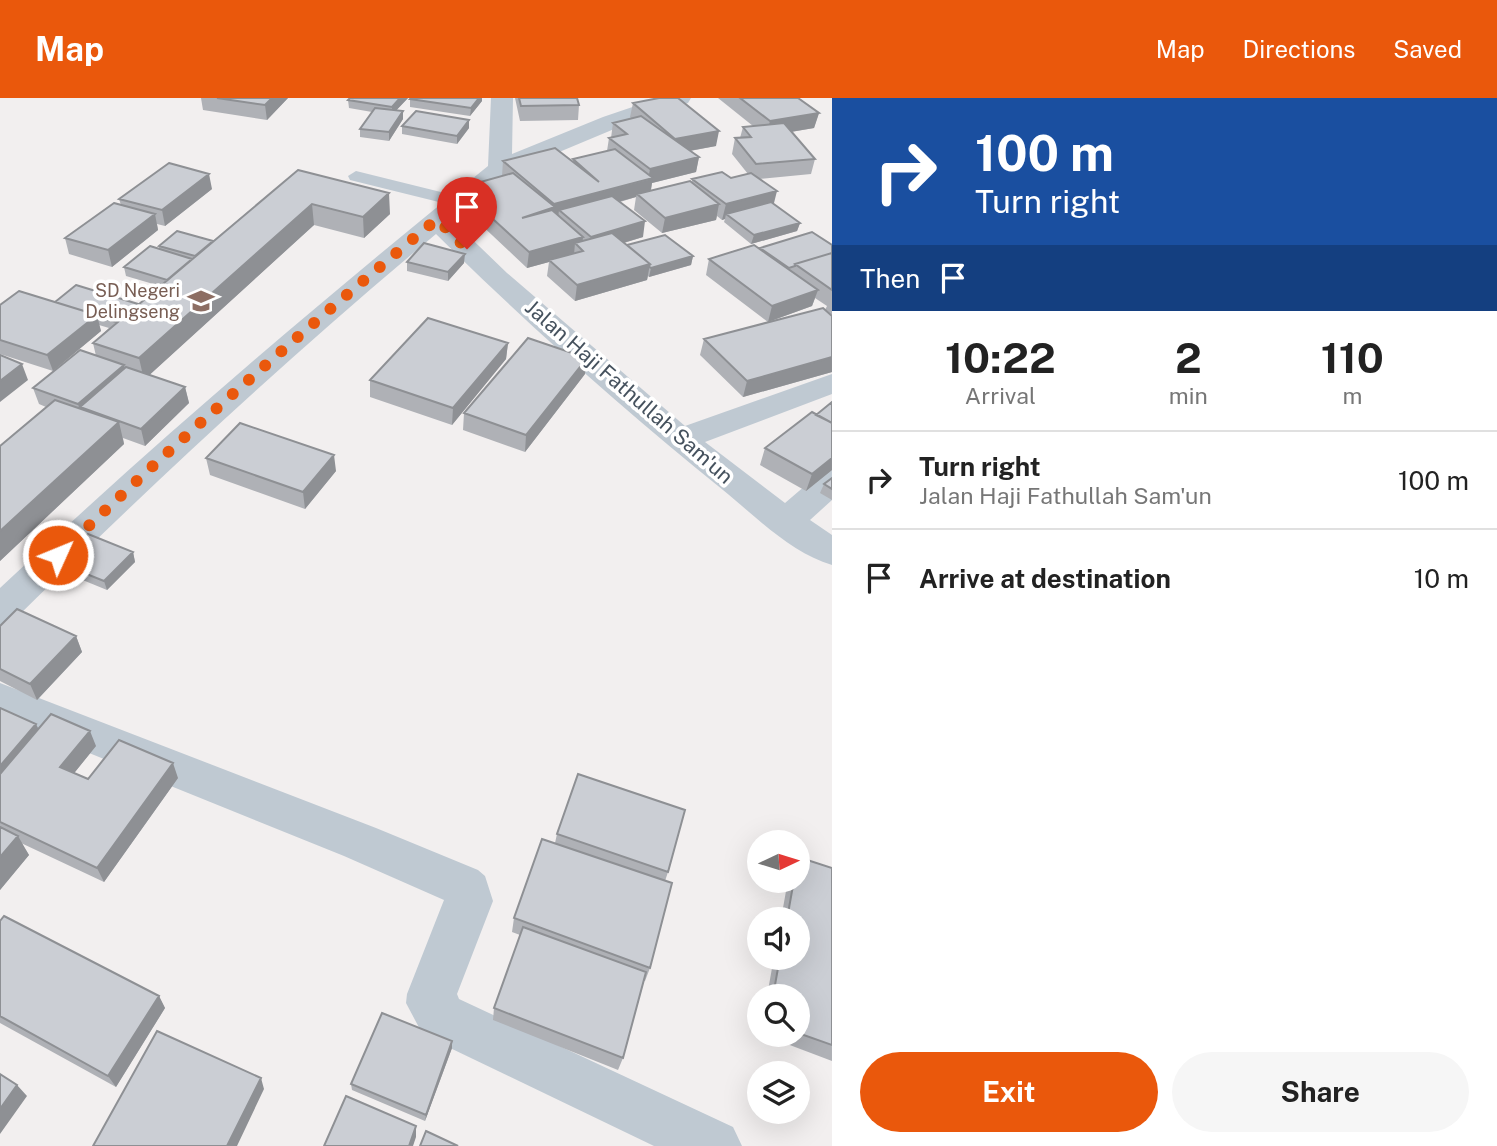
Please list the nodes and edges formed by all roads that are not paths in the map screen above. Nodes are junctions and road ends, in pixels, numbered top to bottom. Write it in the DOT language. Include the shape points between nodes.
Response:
graph roads {
  1 [pos="502,98"];
  2 [pos="680,98"];
  3 [pos="500,168"];
  4 [pos="356,176"];
  5 [pos="448,211"];
  6 [pos="832,383"];
  7 [pos="681,439"];
  8 [pos="832,481"];
  9 [pos="786,522"];
  10 [pos="832,552"];
  11 [pos="0,611"];
  12 [pos="0,699"];
  13 [pos="714,1146"];
  1 -- 3 [label="street"];
  2 -- 3 [label="street"];
  3 -- 5 [label="street"];
  4 -- 5 [label="lane"];
  5 -- 7 [label="street, Jalan Haji Fathullah Sam'un" via="497,279"];
  5 -- 11 [label="street" via="331,307 136,480"];
  6 -- 7 [label="street"];
  7 -- 9 [label="street, Jalan Haji Fathullah Sam'un"];
  8 -- 9 [label="street"];
  9 -- 10 [label="street, Jalan Haji Fathullah Sam'un"];
  12 -- 13 [label="street" via="461,885 468,891 469,901 432,993 431,1003 441,1017"];
}
